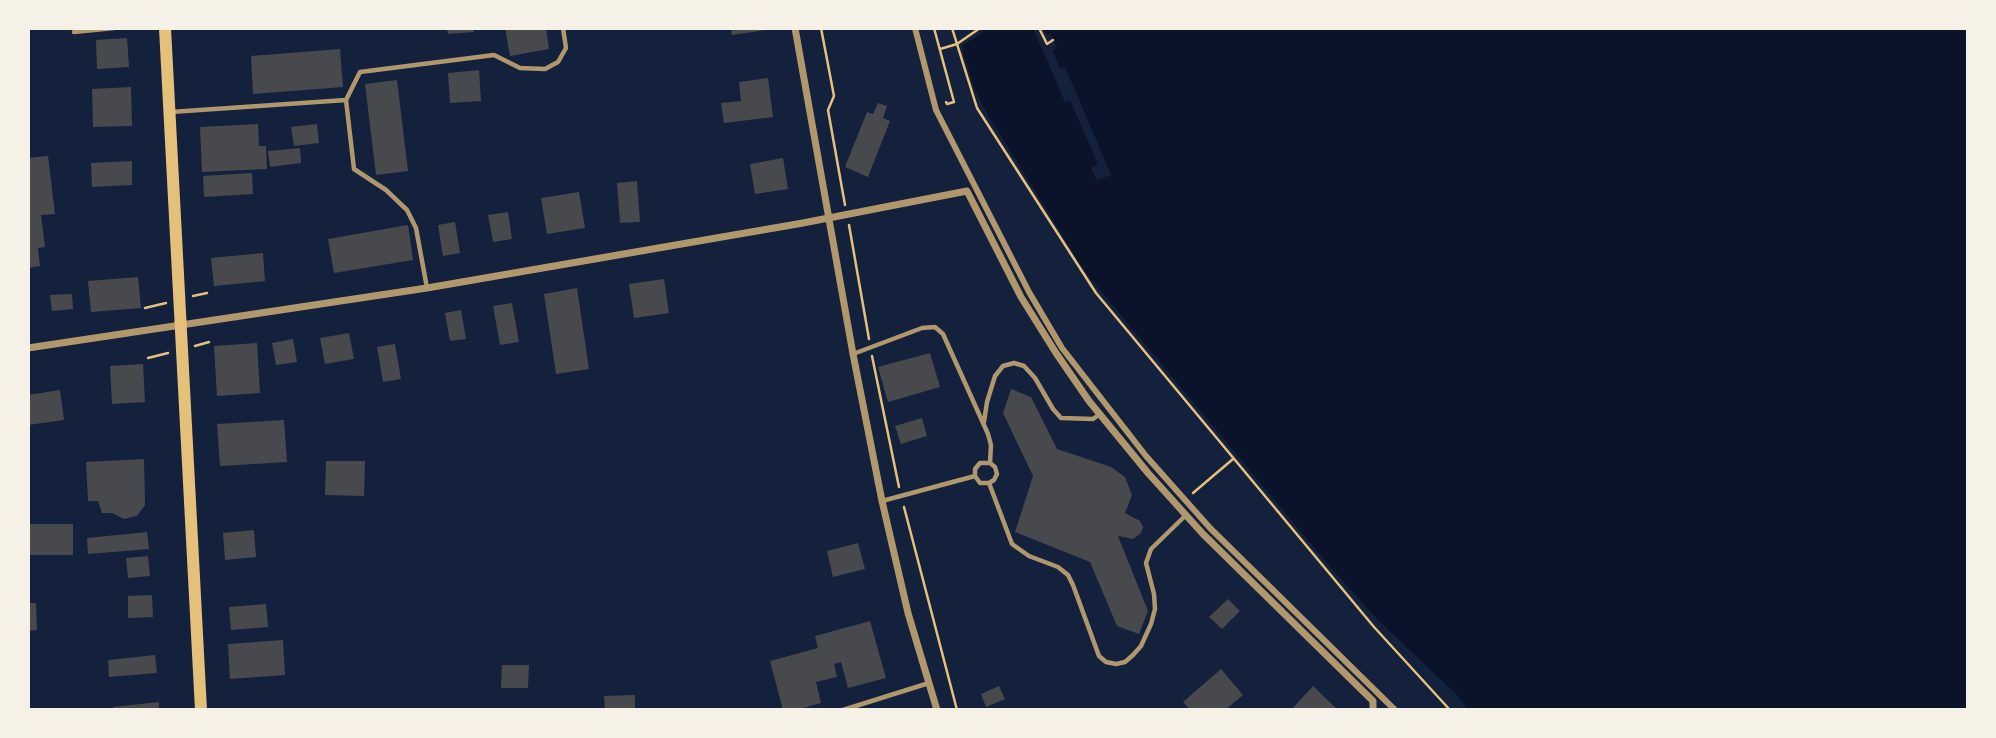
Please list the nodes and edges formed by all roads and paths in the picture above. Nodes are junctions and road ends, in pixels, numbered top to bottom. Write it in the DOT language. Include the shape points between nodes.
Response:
graph roads {
  1 [pos="114,28"];
  2 [pos="165,28"];
  3 [pos="563,28"];
  4 [pos="795,28"];
  5 [pos="821,28"];
  6 [pos="915,28"];
  7 [pos="934,28"];
  8 [pos="952,28"];
  9 [pos="980,28"];
  10 [pos="1039,28"];
  11 [pos="74,32"];
  12 [pos="1054,40"];
  13 [pos="957,44"];
  14 [pos="940,49"];
  15 [pos="346,100"];
  16 [pos="947,104"];
  17 [pos="170,113"];
  18 [pos="847,214"];
  19 [pos="830,217"];
  20 [pos="427,288"];
  21 [pos="182,325"];
  22 [pos="28,348"];
  23 [pos="870,348"];
  24 [pos="853,354"];
  25 [pos="1100,414"];
  26 [pos="984,423"];
  27 [pos="1233,458"];
  28 [pos="990,463"];
  29 [pos="975,476"];
  30 [pos="989,484"];
  31 [pos="901,497"];
  32 [pos="1185,500"];
  33 [pos="882,501"];
  34 [pos="1186,515"];
  35 [pos="929,683"];
  36 [pos="201,710"];
  37 [pos="843,710"];
  38 [pos="937,710"];
  39 [pos="957,710"];
  40 [pos="1373,710"];
  41 [pos="1395,710"];
  42 [pos="1450,710"];
  1 -- 11 [label="lane"];
  2 -- 17 [label="main road"];
  3 -- 15 [label="lane" via="566,48 558,62 545,69 520,68 494,55 360,72"];
  4 -- 19 [label="street"];
  5 -- 18 [label="path" via="834,96 828,110"];
  6 -- 32 [label="street" via="936,110 1029,292 1062,348"];
  7 -- 14 [label="path"];
  8 -- 13 [label="path"];
  9 -- 13 [label="path"];
  10 -- 12 [label="path" via="1047,44"];
  13 -- 14 [label="path"];
  13 -- 27 [label="path" via="977,108 1096,293"];
  14 -- 16 [label="path" via="954,102"];
  15 -- 17 [label="lane"];
  15 -- 20 [label="lane" via="354,169 407,210 416,228"];
  17 -- 21 [label="main road"];
  18 -- 19 [label="street"];
  18 -- 23 [label="path"];
  18 -- 25 [label="street" via="967,191 1021,297"];
  19 -- 20 [label="street"];
  19 -- 24 [label="street"];
  20 -- 21 [label="street"];
  21 -- 22 [label="street"];
  21 -- 36 [label="main road"];
  23 -- 24 [label="lane"];
  23 -- 26 [label="lane" via="935,327 950,347"];
  23 -- 31 [label="path"];
  24 -- 33 [label="street"];
  25 -- 26 [label="lane" via="1093,419 1061,418 1035,378 1014,363 1003,366 995,376"];
  25 -- 34 [label="street"];
  26 -- 28 [label="lane" via="991,445"];
  27 -- 32 [label="path"];
  27 -- 42 [label="path"];
  28 -- 29 [label="lane" via="980,463"];
  28 -- 30 [label="lane" via="997,474"];
  29 -- 30 [label="lane"];
  29 -- 31 [label="lane"];
  30 -- 34 [label="lane" via="1012,544 1068,575 1099,656 1116,664 1125,662 1141,646 1151,624 1154,594 1146,563 1152,550"];
  31 -- 33 [label="lane"];
  31 -- 39 [label="path"];
  32 -- 41 [label="street"];
  33 -- 35 [label="street"];
  34 -- 40 [label="street" via="1373,701"];
  35 -- 37 [label="lane"];
  35 -- 38 [label="street"];
}
